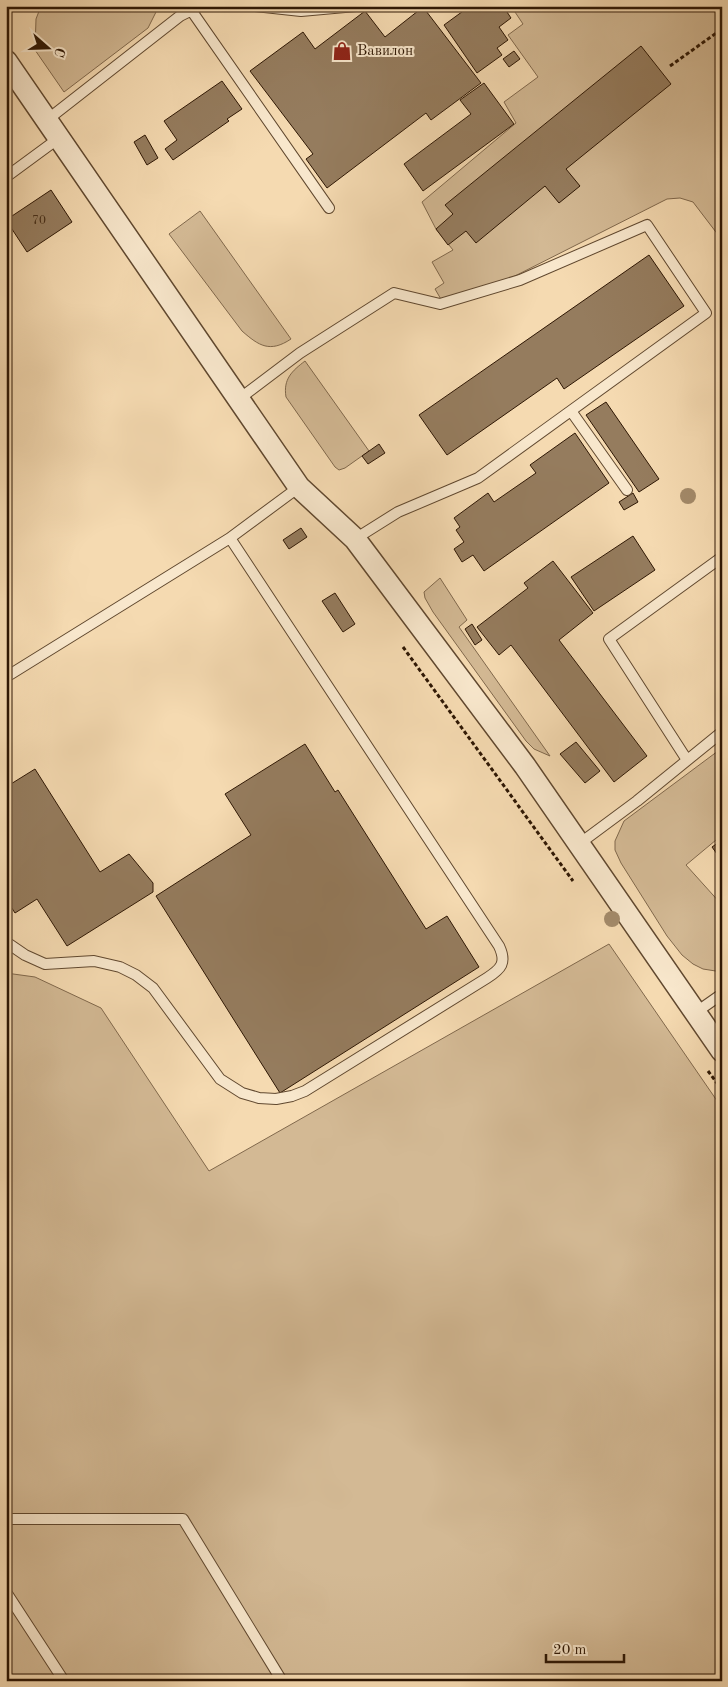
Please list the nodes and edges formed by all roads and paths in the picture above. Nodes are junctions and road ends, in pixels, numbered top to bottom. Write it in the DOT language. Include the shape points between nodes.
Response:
graph roads {
  1 [pos="255,6"];
  2 [pos="356,6"];
  3 [pos="196,8"];
  4 [pos="722,29"];
  5 [pos="6,61"];
  6 [pos="670,66"];
  7 [pos="47,120"];
  8 [pos="59,138"];
  9 [pos="6,177"];
  10 [pos="329,208"];
  11 [pos="239,399"];
  12 [pos="571,411"];
  13 [pos="299,487"];
  14 [pos="627,490"];
  15 [pos="230,538"];
  16 [pos="355,539"];
  17 [pos="722,557"];
  18 [pos="398,640"];
  19 [pos="6,677"];
  20 [pos="722,732"];
  21 [pos="687,760"];
  22 [pos="579,844"];
  23 [pos="576,885"];
  24 [pos="6,942"];
  25 [pos="722,994"];
  26 [pos="695,1013"];
  27 [pos="722,1051"];
  28 [pos="705,1067"];
  29 [pos="722,1090"];
  30 [pos="6,1519"];
  31 [pos="6,1592"];
  32 [pos="64,1681"];
  33 [pos="282,1681"];
  1 -- 2 [label="lane" via="301,11"];
  3 -- 7 [label="lane" via="180,16"];
  3 -- 10 [label="lane"];
  4 -- 6 [label="path"];
  5 -- 7 [label="street"];
  7 -- 8 [label="street"];
  8 -- 9 [label="lane"];
  8 -- 11 [label="street"];
  11 -- 12 [label="lane" via="300,353 394,293 440,304 520,280 647,225 706,313"];
  11 -- 13 [label="street"];
  12 -- 14 [label="lane"];
  12 -- 16 [label="lane" via="478,478 398,512"];
  13 -- 15 [label="lane"];
  13 -- 16 [label="street"];
  15 -- 19 [label="lane"];
  15 -- 24 [label="lane" via="499,946 503,963 487,978 305,1091 276,1099 242,1093 220,1079 153,988 136,975 94,961 45,964"];
  16 -- 22 [label="street" via="525,766"];
  17 -- 21 [label="lane" via="609,639"];
  18 -- 23 [label="path"];
  20 -- 21 [label="lane"];
  21 -- 22 [label="lane"];
  22 -- 26 [label="street"];
  25 -- 26 [label="lane"];
  26 -- 27 [label="street"];
  28 -- 29 [label="path"];
  30 -- 33 [label="lane" via="183,1520"];
  31 -- 32 [label="lane"];
}
